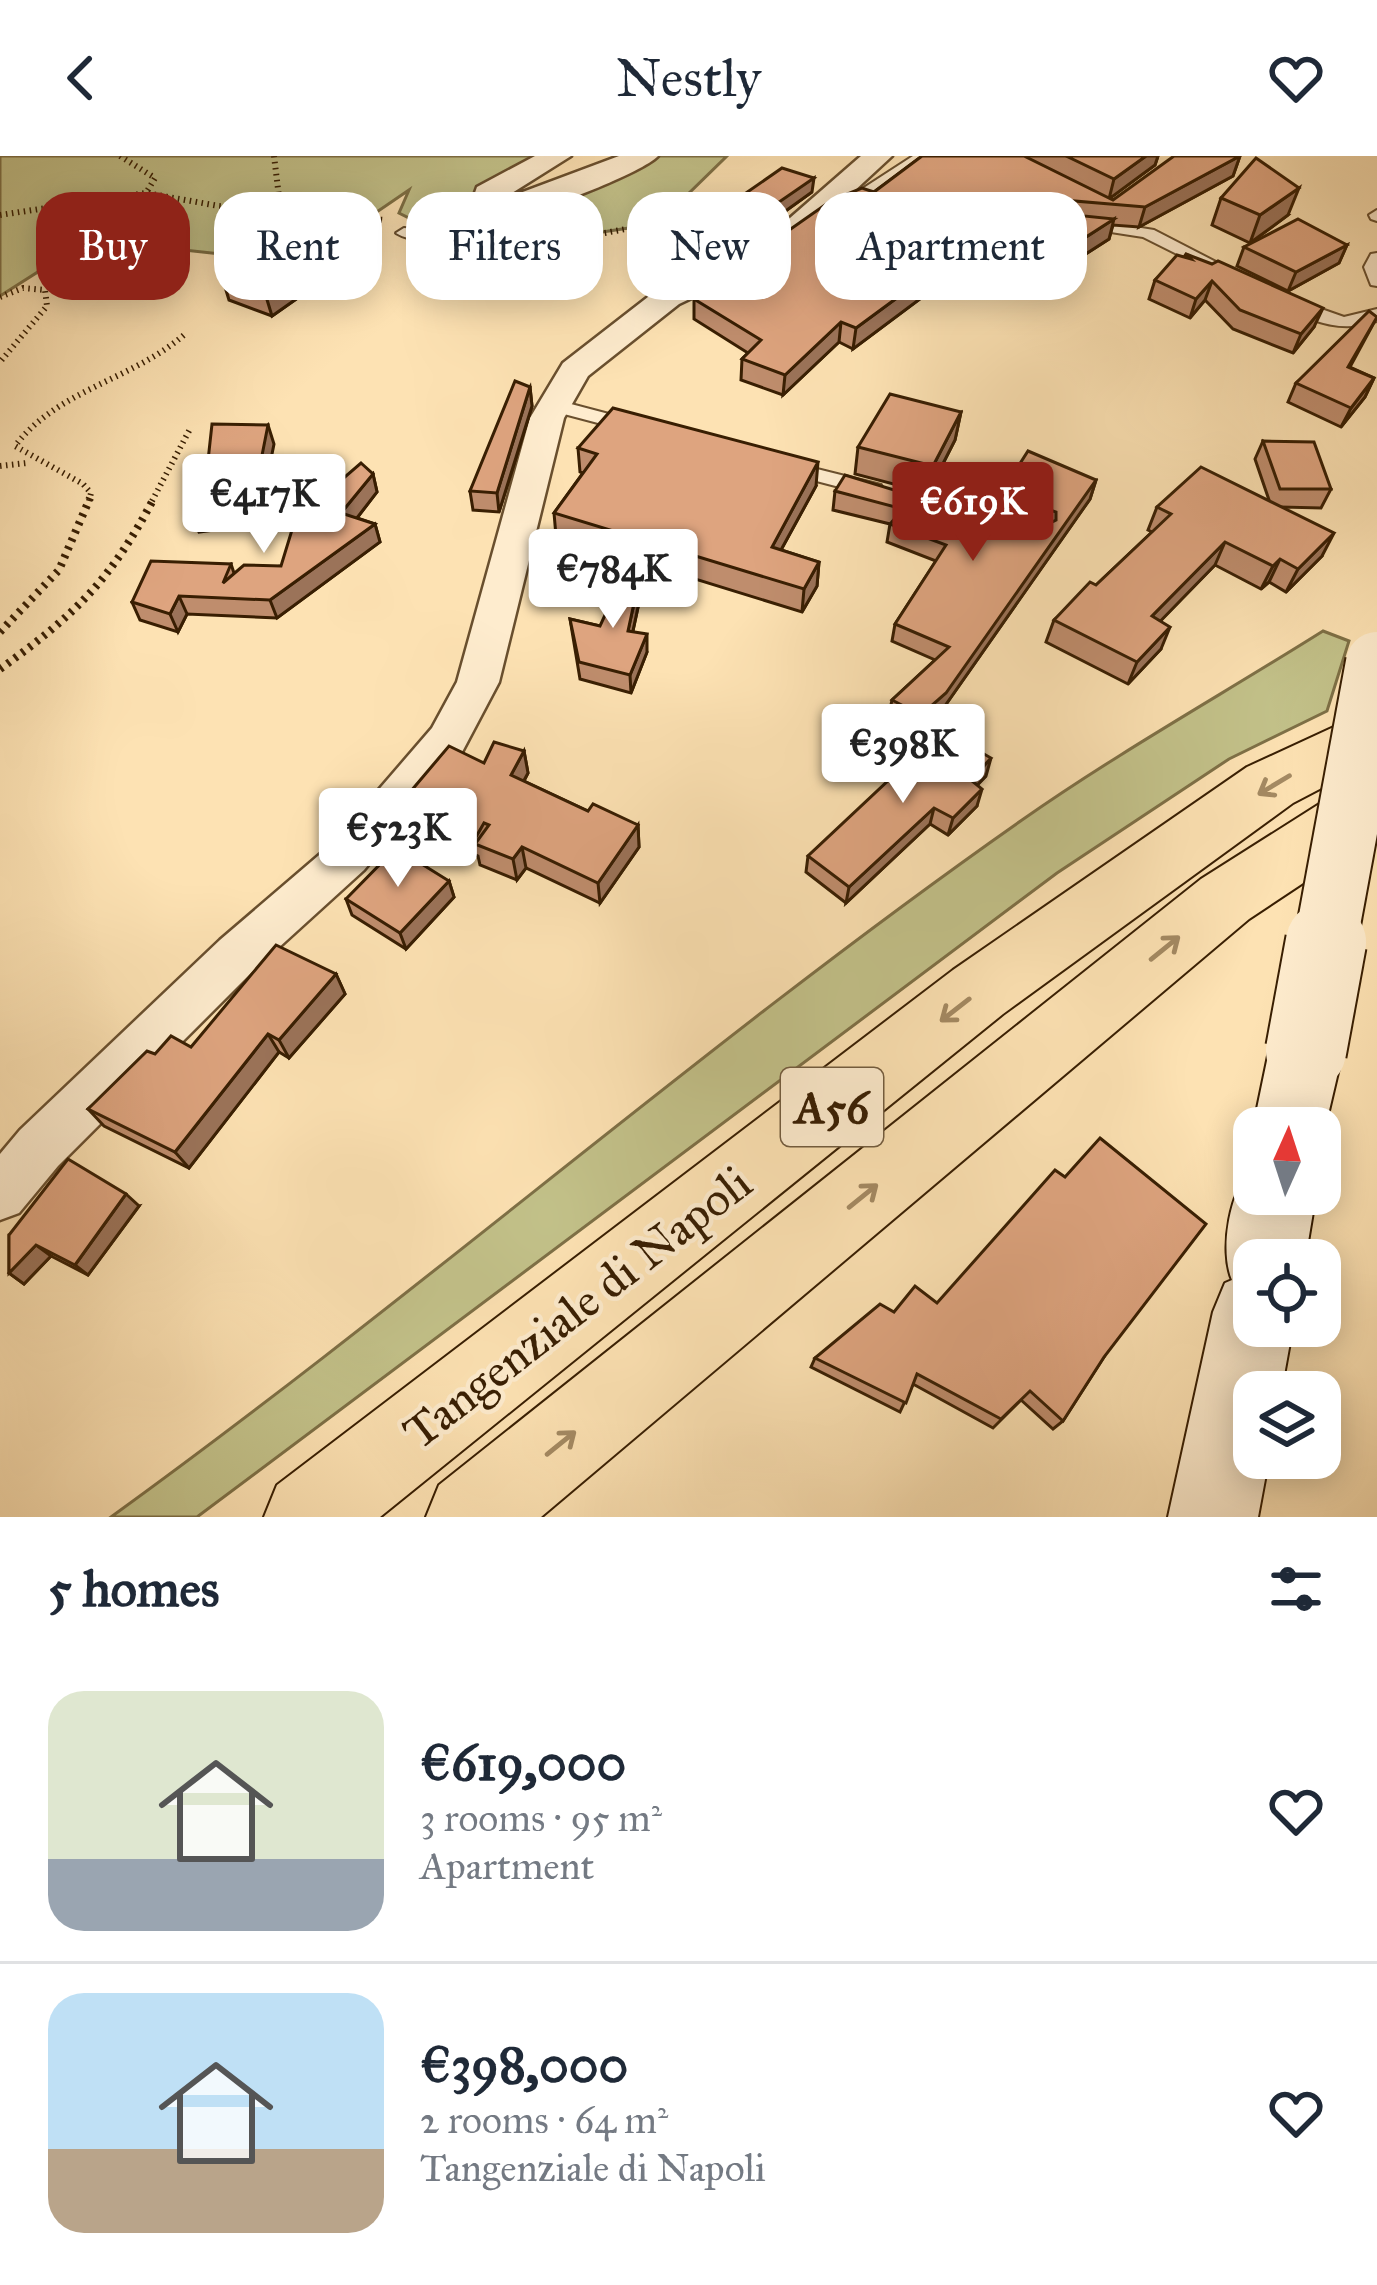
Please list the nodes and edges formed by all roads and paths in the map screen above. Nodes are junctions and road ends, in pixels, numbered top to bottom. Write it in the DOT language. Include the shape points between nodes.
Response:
graph roads {
  1 [pos="120,156"];
  2 [pos="274,156"];
  3 [pos="557,156"];
  4 [pos="644,156"];
  5 [pos="878,156"];
  6 [pos="923,156"];
  7 [pos="147,192"];
  8 [pos="278,192"];
  9 [pos="489,192"];
  10 [pos="553,192"];
  11 [pos="1095,204"];
  12 [pos="36,210"];
  13 [pos="1118,210"];
  14 [pos="0,215"];
  15 [pos="809,217"];
  16 [pos="382,224"];
  17 [pos="1087,227"];
  18 [pos="398,228"];
  19 [pos="406,230"];
  20 [pos="1377,258"];
  21 [pos="1377,281"];
  22 [pos="0,297"];
  23 [pos="1377,314"];
  24 [pos="185,334"];
  25 [pos="0,362"];
  26 [pos="552,404"];
  27 [pos="190,429"];
  28 [pos="663,434"];
  29 [pos="773,463"];
  30 [pos="31,464"];
  31 [pos="0,466"];
  32 [pos="903,498"];
  33 [pos="0,632"];
  34 [pos="1377,663"];
  35 [pos="0,669"];
  36 [pos="1377,730"];
  37 [pos="1377,800"];
  38 [pos="1377,843"];
  39 [pos="1226,899"];
  40 [pos="1295,1107"];
  41 [pos="0,1194"];
  42 [pos="1247,1347"];
  43 [pos="309,1517"];
  44 [pos="471,1517"];
  45 [pos="1214,1517"];
  1 -- 7 [label="path" via="155,178"];
  2 -- 8 [label="path"];
  3 -- 9 [label="street"];
  4 -- 10 [label="street"];
  5 -- 15 [label="street"];
  6 -- 15 [label="lane" via="844,206"];
  11 -- 13 [label="lane"];
  12 -- 14 [label="path"];
  15 -- 26 [label="street" via="615,334"];
  16 -- 18 [label="path"];
  17 -- 23 [label="lane" via="1118,225 1164,240 1322,319 1362,322"];
  18 -- 19 [label="lane"];
  20 -- 21 [label="lane"];
  22 -- 25 [label="path" via="37,288 45,290 47,306"];
  24 -- 30 [label="path" via="165,356 25,429 16,446"];
  26 -- 28 [label="lane"];
  26 -- 41 [label="street" via="478,682 447,740 348,857 237,955"];
  27 -- 35 [label="path" via="122,561 64,623"];
  29 -- 32 [label="lane"];
  30 -- 31 [label="path"];
  30 -- 33 [label="path" via="80,478 91,493 83,534 57,578"];
  34 -- 40 [label="street, bridge"];
  36 -- 43 [label="highway, Tangenziale di Napoli / A56, one-way" via="1270,785 978,992"];
  37 -- 39 [label="highway, Tangenziale di Napoli / A56"];
  38 -- 39 [label="highway"];
  44 -- 39 [label="highway, Tangenziale di Napoli / A56, one-way"];
  42 -- 45 [label="street"];
}
